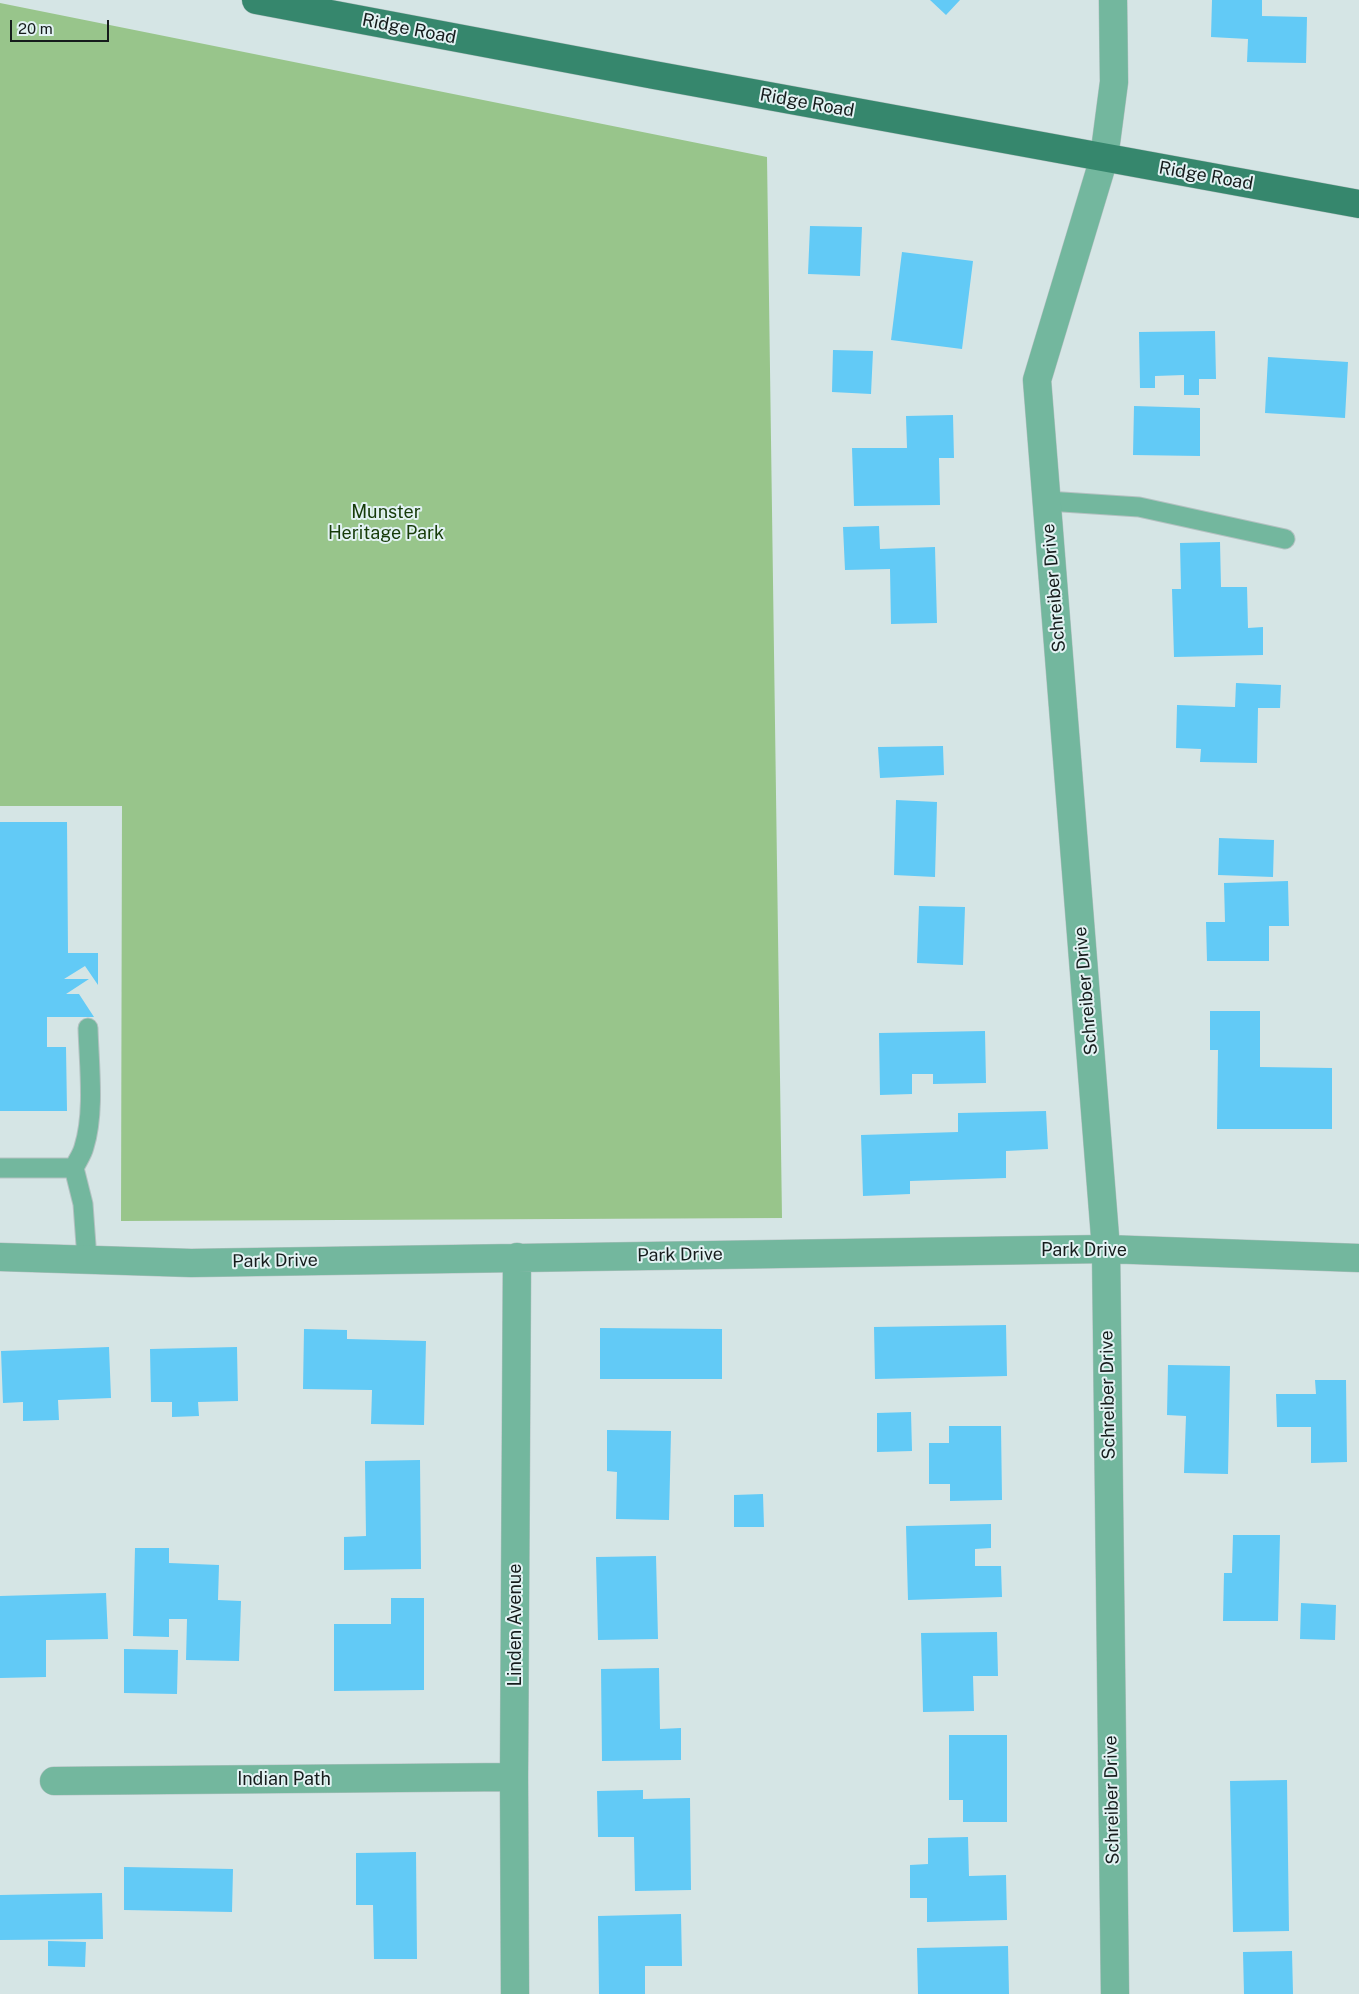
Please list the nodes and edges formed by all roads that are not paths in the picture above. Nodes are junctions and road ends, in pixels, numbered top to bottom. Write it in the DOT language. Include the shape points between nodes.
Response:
graph roads {
  1 [pos="256,0"];
  2 [pos="1113,0"];
  3 [pos="1104,158"];
  4 [pos="1359,204"];
  5 [pos="1047,501"];
  6 [pos="1285,539"];
  7 [pos="88,1028"];
  8 [pos="0,1168"];
  9 [pos="74,1168"];
  10 [pos="1106,1249"];
  11 [pos="0,1257"];
  12 [pos="517,1257"];
  13 [pos="1359,1258"];
  14 [pos="87,1259"];
  15 [pos="514,1777"];
  16 [pos="54,1781"];
  17 [pos="515,1994"];
  18 [pos="1115,1994"];
  1 -- 3 [label="main road, Ridge Road"];
  2 -- 3 [label="street, Schreiber Drive" via="1114,82"];
  3 -- 4 [label="main road, Ridge Road"];
  3 -- 5 [label="street, Schreiber Drive" via="1037,380"];
  5 -- 6 [label="lane" via="1139,507"];
  5 -- 10 [label="street, Schreiber Drive"];
  7 -- 9 [label="lane" via="88,1135"];
  8 -- 9 [label="lane"];
  9 -- 14 [label="lane" via="83,1204"];
  10 -- 12 [label="street, Park Drive"];
  10 -- 13 [label="street, Park Drive"];
  10 -- 18 [label="street, Schreiber Drive"];
  11 -- 14 [label="street, Park Drive"];
  12 -- 14 [label="street, Park Drive" via="191,1263"];
  12 -- 15 [label="street, Linden Avenue"];
  15 -- 16 [label="street, Indian Path"];
  15 -- 17 [label="street, Linden Avenue"];
}
